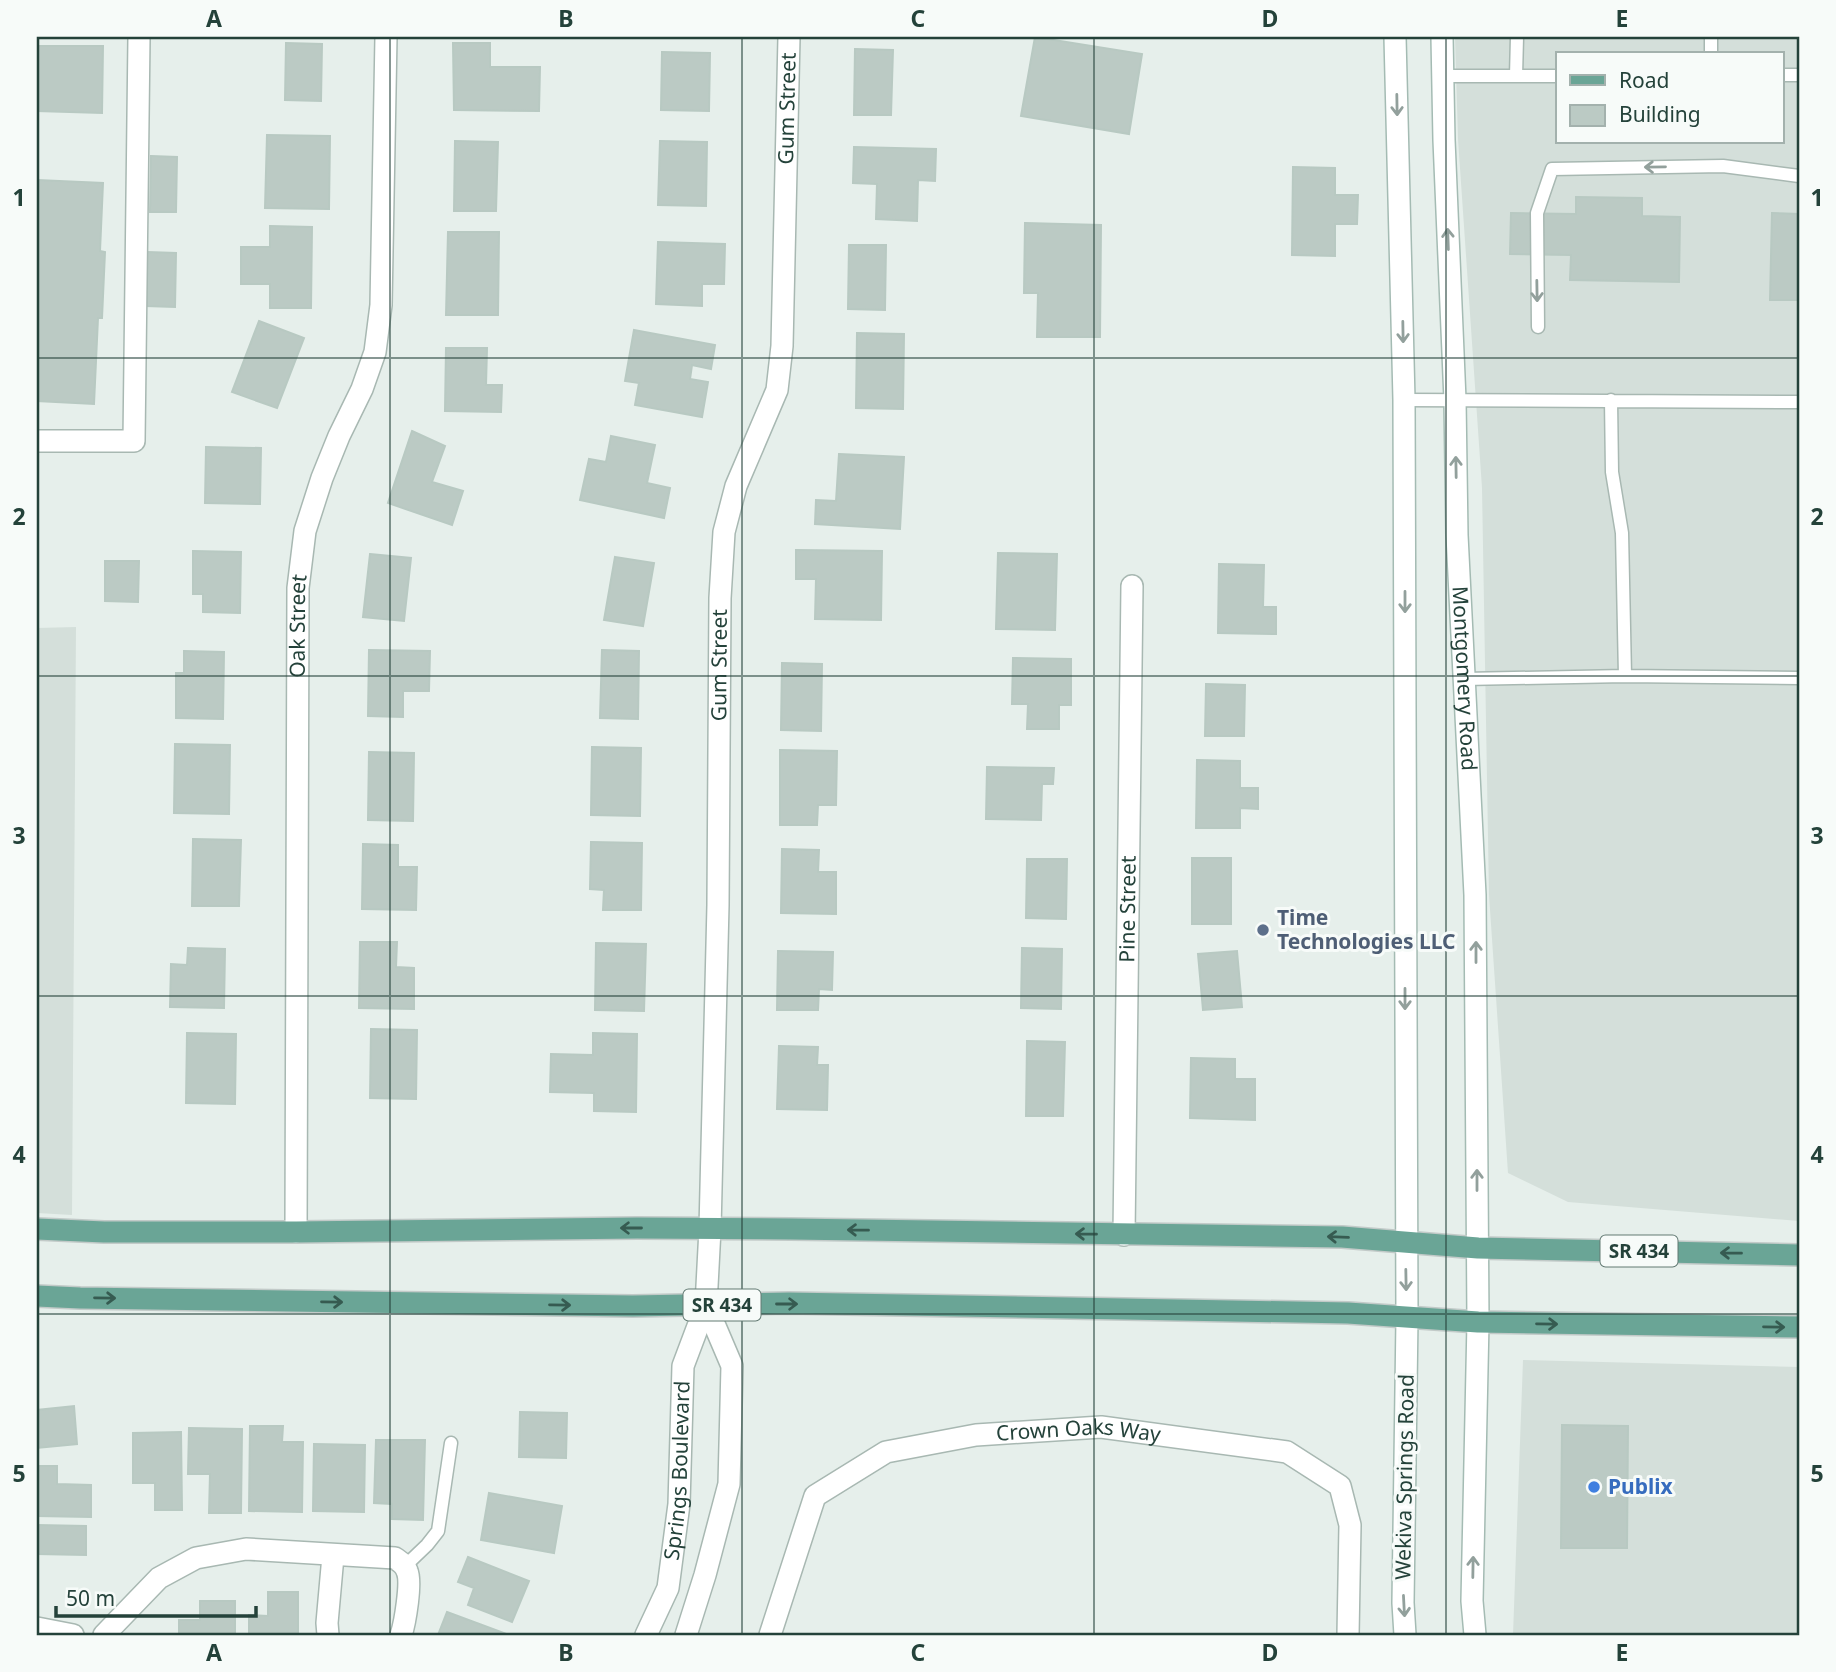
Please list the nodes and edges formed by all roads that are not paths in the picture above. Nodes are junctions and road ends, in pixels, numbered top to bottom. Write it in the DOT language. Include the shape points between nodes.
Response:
graph roads {
  1 [pos="139,37"];
  2 [pos="386,37"];
  3 [pos="789,37"];
  4 [pos="1395,37"];
  5 [pos="1442,37"];
  6 [pos="1517,37"];
  7 [pos="1443,76"];
  8 [pos="1516,76"];
  9 [pos="1556,76"];
  10 [pos="1799,176"];
  11 [pos="1538,327"];
  12 [pos="1404,400"];
  13 [pos="1455,400"];
  14 [pos="1611,400"];
  15 [pos="1799,402"];
  16 [pos="37,441"];
  17 [pos="1132,586"];
  18 [pos="1625,676"];
  19 [pos="1799,678"];
  20 [pos="1464,679"];
  21 [pos="37,1229"];
  22 [pos="710,1229"];
  23 [pos="296,1232"];
  24 [pos="1124,1235"];
  25 [pos="1406,1242"];
  26 [pos="1478,1248"];
  27 [pos="1799,1255"];
  28 [pos="37,1296"];
  29 [pos="706,1305"];
  30 [pos="1407,1318"];
  31 [pos="1478,1322"];
  32 [pos="1799,1327"];
  33 [pos="451,1443"];
  34 [pos="333,1556"];
  35 [pos="405,1566"];
  36 [pos="37,1628"];
  37 [pos="73,1635"];
  38 [pos="104,1635"];
  39 [pos="328,1635"];
  40 [pos="401,1635"];
  41 [pos="646,1635"];
  42 [pos="686,1635"];
  43 [pos="770,1635"];
  44 [pos="1348,1635"];
  45 [pos="1405,1635"];
  46 [pos="1475,1635"];
  1 -- 16 [label="street" via="134,441"];
  2 -- 23 [label="street, Oak Street" via="381,306 375,352 322,478 305,531 298,588"];
  3 -- 22 [label="street, Gum Street" via="782,346 777,390 736,486 724,532"];
  4 -- 12 [label="street, one-way"];
  5 -- 7 [label="street, Montgomery Road"];
  6 -- 8 [label="lane"];
  7 -- 8 [label="lane"];
  13 -- 7 [label="street, Montgomery Road, one-way"];
  8 -- 9 [label="lane"];
  10 -- 11 [label="lane, one-way" via="1723,166 1552,169 1537,213"];
  12 -- 13 [label="lane"];
  12 -- 25 [label="street, one-way"];
  13 -- 14 [label="lane"];
  20 -- 13 [label="street, Montgomery Road, one-way"];
  14 -- 15 [label="lane"];
  14 -- 18 [label="lane" via="1612,472 1622,533"];
  17 -- 24 [label="street, Pine Street"];
  18 -- 19 [label="lane"];
  18 -- 20 [label="lane"];
  26 -- 20 [label="street, Montgomery Road, one-way" via="1475,895"];
  21 -- 23 [label="main road, SR 434"];
  22 -- 23 [label="main road, SR 434, one-way"];
  24 -- 22 [label="main road, SR 434, one-way"];
  22 -- 29 [label="street, Gum Street"];
  25 -- 24 [label="main road, SR 434, one-way"];
  25 -- 26 [label="main road, SR 434"];
  25 -- 30 [label="street, one-way"];
  27 -- 26 [label="main road, SR 434, one-way"];
  26 -- 31 [label="street, Montgomery Road"];
  28 -- 29 [label="main road, SR 434, one-way"];
  29 -- 30 [label="main road, SR 434, one-way" via="1348,1313"];
  29 -- 41 [label="street, Springs Boulevard" via="683,1366 680,1504 667,1588"];
  29 -- 42 [label="street" via="732,1366 729,1484"];
  30 -- 31 [label="main road, SR 434"];
  30 -- 45 [label="street, Wekiva Springs Road, one-way"];
  31 -- 32 [label="main road, SR 434, one-way"];
  46 -- 31 [label="street, one-way"];
  33 -- 35 [label="lane" via="438,1531"];
  34 -- 35 [label="street" via="395,1558"];
  34 -- 38 [label="street" via="246,1549 196,1558 159,1578"];
  34 -- 39 [label="street"];
  35 -- 40 [label="street" via="409,1575"];
  36 -- 37 [label="street"];
  43 -- 44 [label="street, Crown Oaks Way" via="815,1496 886,1452 976,1435 1101,1427 1287,1452 1340,1486 1350,1525"];
}
